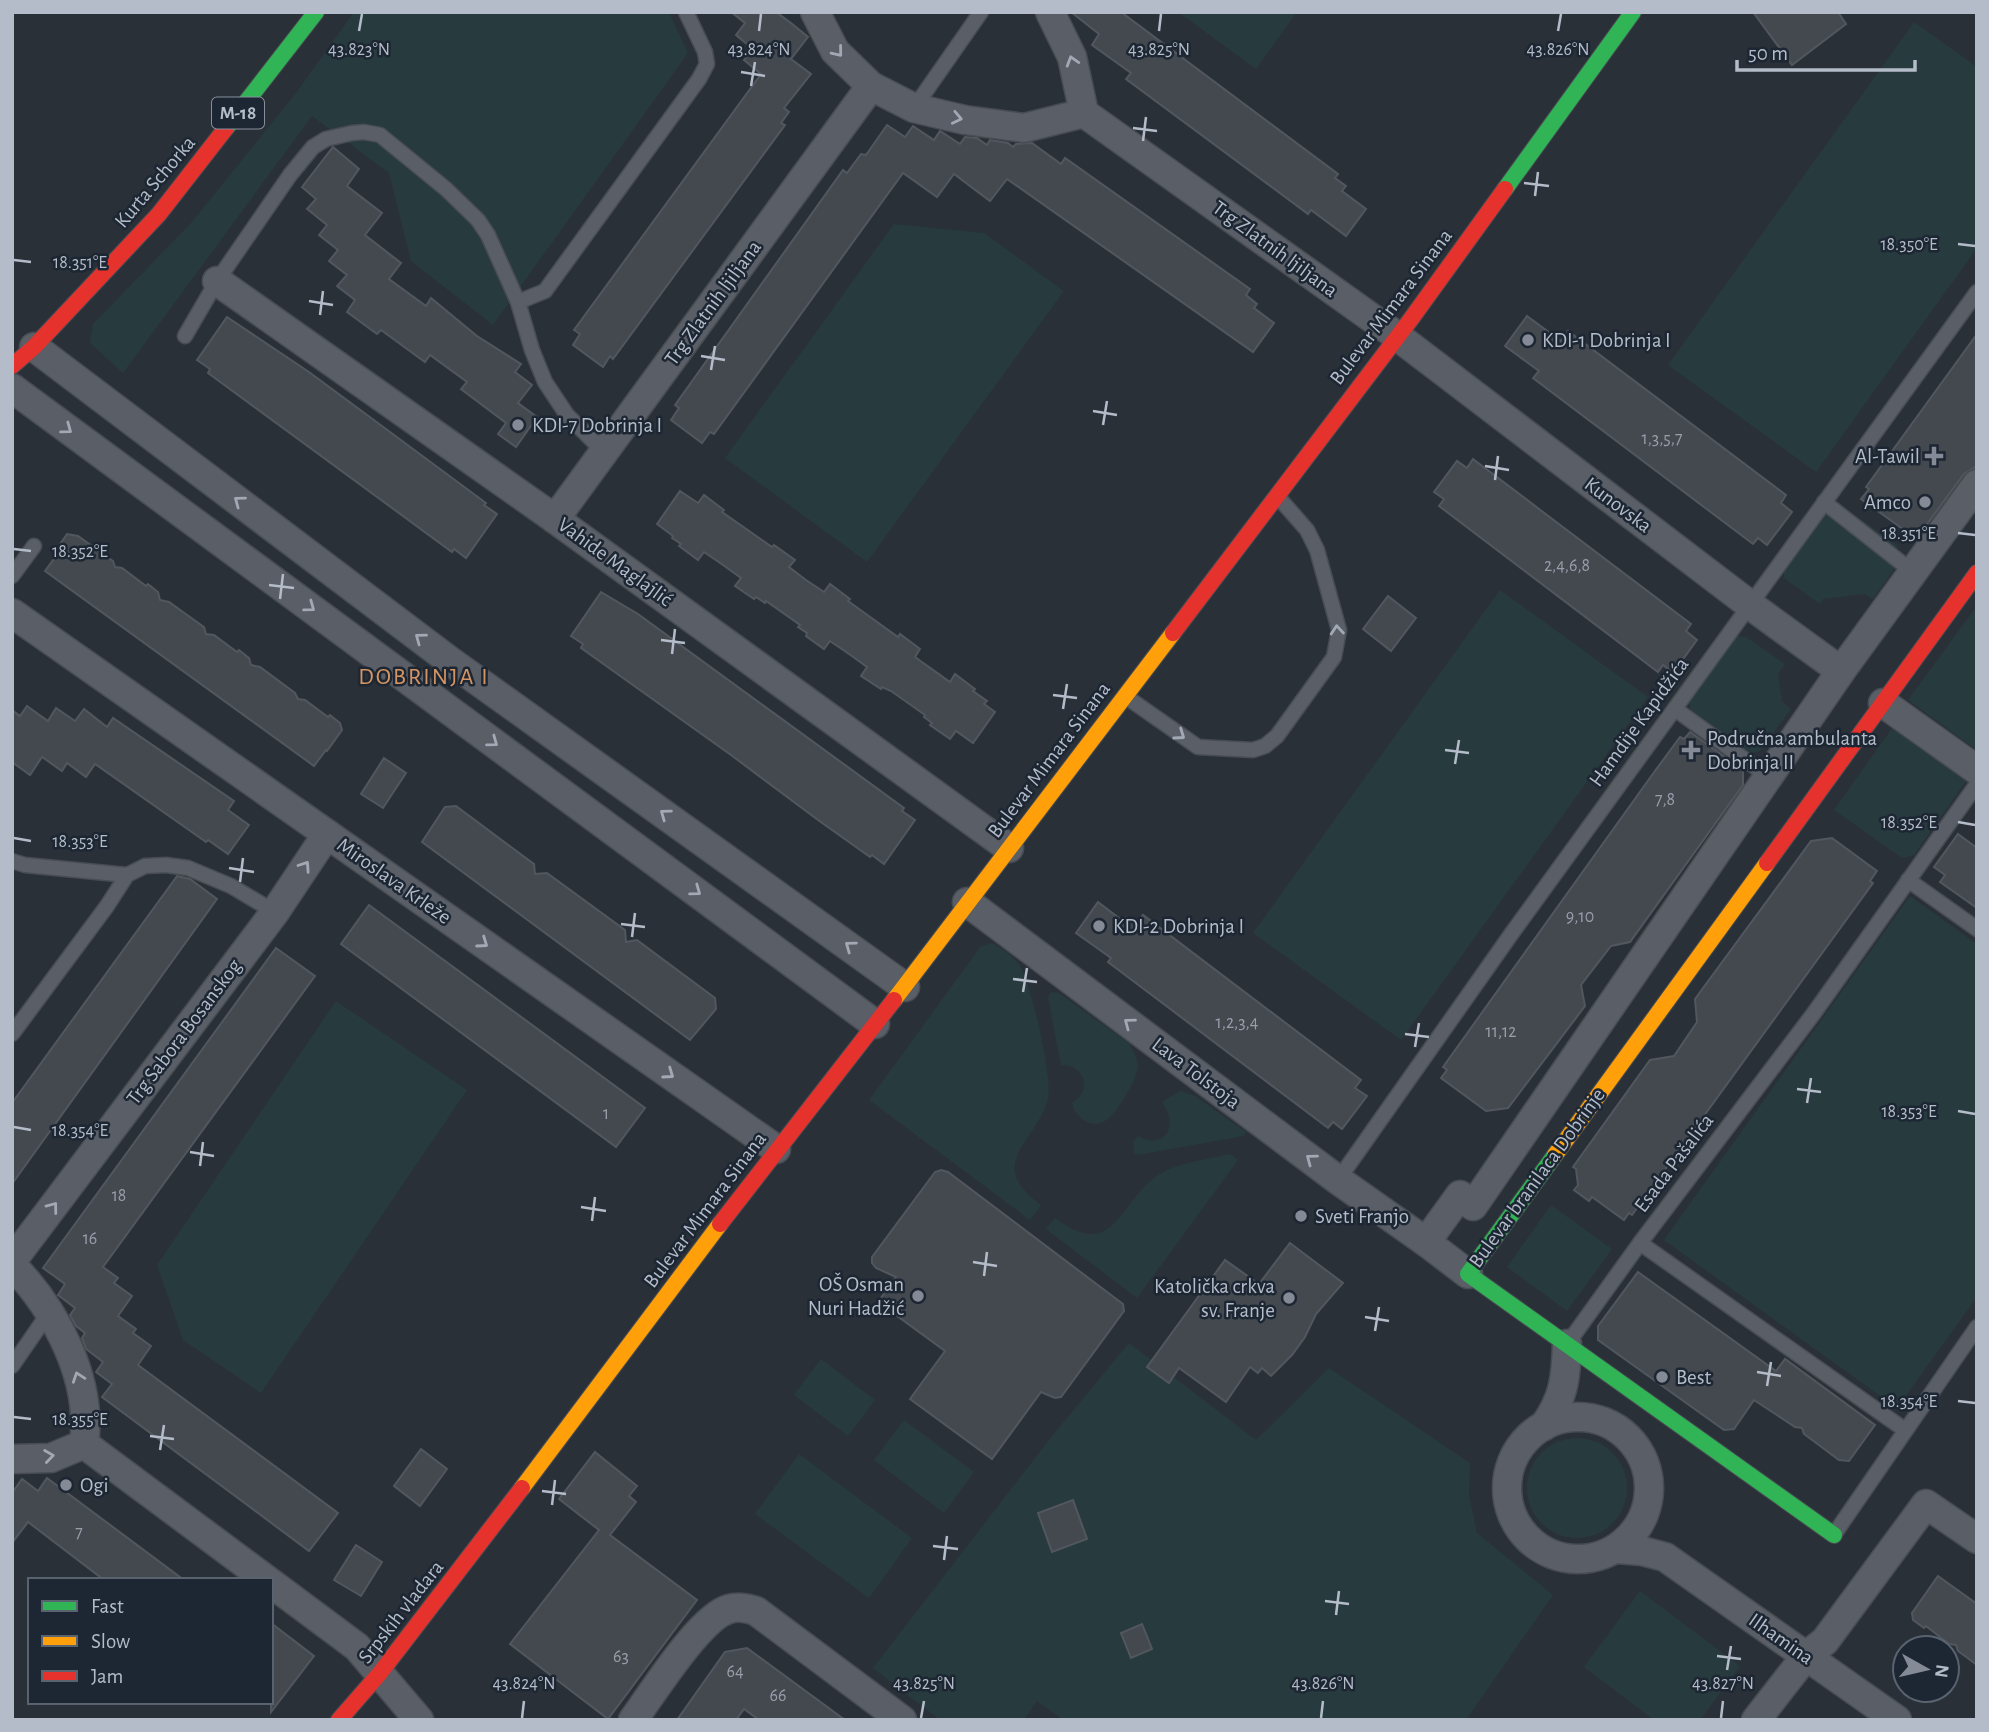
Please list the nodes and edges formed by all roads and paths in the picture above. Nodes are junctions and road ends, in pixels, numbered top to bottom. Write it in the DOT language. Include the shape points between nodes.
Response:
graph roads {
  1 [pos="316,12"];
  2 [pos="686,12"];
  3 [pos="815,12"];
  4 [pos="981,12"];
  5 [pos="1050,12"];
  6 [pos="1633,12"];
  7 [pos="871,86"];
  8 [pos="914,108"];
  9 [pos="1084,113"];
  10 [pos="217,281"];
  11 [pos="1977,292"];
  12 [pos="518,302"];
  13 [pos="186,336"];
  14 [pos="1397,336"];
  15 [pos="34,347"];
  16 [pos="12,366"];
  17 [pos="12,388"];
  18 [pos="604,452"];
  19 [pos="1977,484"];
  20 [pos="1276,495"];
  21 [pos="1824,502"];
  22 [pos="555,519"];
  23 [pos="34,547"];
  24 [pos="1913,572"];
  25 [pos="1977,573"];
  26 [pos="12,576"];
  27 [pos="1750,605"];
  28 [pos="12,613"];
  29 [pos="1842,671"];
  30 [pos="1124,696"];
  31 [pos="1883,703"];
  32 [pos="1675,709"];
  33 [pos="1977,770"];
  34 [pos="1769,777"];
  35 [pos="1977,784"];
  36 [pos="327,834"];
  37 [pos="1009,848"];
  38 [pos="12,861"];
  39 [pos="127,875"];
  40 [pos="1908,880"];
  41 [pos="967,902"];
  42 [pos="275,912"];
  43 [pos="1977,929"];
  44 [pos="905,987"];
  45 [pos="875,1024"];
  46 [pos="12,1034"];
  47 [pos="776,1149"];
  48 [pos="1338,1180"];
  49 [pos="1426,1242"];
  50 [pos="1640,1243"];
  51 [pos="12,1263"];
  52 [pos="1468,1274"];
  53 [pos="50,1311"];
  54 [pos="1977,1327"];
  55 [pos="1567,1356"];
  56 [pos="12,1366"];
  57 [pos="1599,1420"];
  58 [pos="1544,1426"];
  59 [pos="1905,1430"];
  60 [pos="84,1444"];
  61 [pos="12,1459"];
  62 [pos="1645,1514"];
  63 [pos="493,1527"];
  64 [pos="1834,1535"];
  65 [pos="1977,1539"];
  66 [pos="1617,1549"];
  67 [pos="1665,1557"];
  68 [pos="264,1578"];
  69 [pos="273,1584"];
  70 [pos="1806,1657"];
  71 [pos="380,1673"];
  72 [pos="339,1720"];
  73 [pos="419,1720"];
  74 [pos="633,1720"];
  75 [pos="902,1720"];
  76 [pos="1756,1720"];
  77 [pos="1897,1720"];
  1 -- 15 [label="street, Kurta Schorka / M-18" via="159,214"];
  2 -- 12 [label="lane" via="705,52 706,64 699,79 545,291"];
  3 -- 7 [label="street, one-way" via="835,51"];
  4 -- 8 [label="lane"];
  9 -- 5 [label="street, one-way" via="1072,57"];
  6 -- 14 [label="street, Bulevar Mimara Sinana"];
  7 -- 8 [label="street"];
  7 -- 18 [label="street, Trg Zlatnih ljiljana"];
  8 -- 9 [label="street, one-way" via="1024,128"];
  9 -- 14 [label="street, Trg Zlatnih ljiljana"];
  10 -- 12 [label="lane" via="313,147 326,139 364,132 380,135 393,145 478,220"];
  10 -- 13 [label="lane"];
  10 -- 22 [label="street, Vahide Maglajlić"];
  11 -- 21 [label="lane, Hamdije Kapidžića"];
  12 -- 18 [label="lane" via="545,382 567,415"];
  14 -- 20 [label="street, Bulevar Mimara Sinana"];
  14 -- 27 [label="street, Kunovska"];
  15 -- 16 [label="street, Kurta Schorka / M-18"];
  44 -- 15 [label="street, one-way" via="450,661"];
  17 -- 45 [label="street, one-way"];
  18 -- 22 [label="street, Trg Zlatnih ljiljana"];
  19 -- 24 [label="street, Bulevar branilaca Dobrinje"];
  20 -- 30 [label="street, Bulevar Mimara Sinana"];
  30 -- 20 [label="lane, one-way" via="1198,747 1253,750 1277,736 1334,657 1339,630 1317,550 1307,530"];
  21 -- 24 [label="lane"];
  21 -- 27 [label="lane, Hamdije Kapidžića"];
  22 -- 37 [label="street, Vahide Maglajlić"];
  23 -- 26 [label="lane"];
  24 -- 29 [label="street, Bulevar branilaca Dobrinje"];
  25 -- 31 [label="street, Bulevar branilaca Dobrinje"];
  27 -- 29 [label="street, Kunovska"];
  27 -- 32 [label="lane, Hamdije Kapidžića"];
  28 -- 36 [label="street, Miroslava Krleže"];
  29 -- 34 [label="street, Bulevar branilaca Dobrinje"];
  30 -- 37 [label="street, Bulevar Mimara Sinana"];
  31 -- 33 [label="street"];
  31 -- 52 [label="street, Bulevar branilaca Dobrinje"];
  32 -- 34 [label="lane"];
  32 -- 48 [label="lane, Hamdije Kapidžića"];
  34 -- 49 [label="street, Bulevar branilaca Dobrinje" via="1473,1206 1460,1195"];
  35 -- 40 [label="lane, Esada Pašalića"];
  42 -- 36 [label="street, Trg Sabora Bosanskog, one-way"];
  36 -- 47 [label="street, Miroslava Krleže, one-way"];
  37 -- 41 [label="street, Bulevar Mimara Sinana"];
  38 -- 39 [label="lane"];
  39 -- 42 [label="lane" via="145,866 188,868"];
  39 -- 46 [label="lane"];
  40 -- 43 [label="lane"];
  40 -- 50 [label="lane, Esada Pašalića"];
  41 -- 44 [label="street, Bulevar Mimara Sinana"];
  48 -- 41 [label="street, Lava Tolstoja, one-way"];
  51 -- 42 [label="street, Trg Sabora Bosanskog, one-way"];
  44 -- 45 [label="street, Bulevar Mimara Sinana"];
  45 -- 47 [label="street, Bulevar Mimara Sinana"];
  47 -- 63 [label="street, Bulevar Mimara Sinana"];
  48 -- 49 [label="street, Lava Tolstoja"];
  49 -- 52 [label="street, Bulevar branilaca Dobrinje"];
  50 -- 55 [label="lane"];
  50 -- 59 [label="lane, Esada Pašalića"];
  51 -- 53 [label="street, Trg Sabora Bosanskog"];
  52 -- 55 [label="street"];
  53 -- 56 [label="lane"];
  60 -- 53 [label="street, Trg Sabora Bosanskog, one-way" via="83,1392"];
  54 -- 59 [label="lane"];
  55 -- 57 [label="street" via="1575,1389"];
  55 -- 58 [label="street" via="1563,1393"];
  55 -- 64 [label="street"];
  57 -- 58 [label="street" via="1571,1417"];
  57 -- 62 [label="street" via="1616,1428 1642,1457 1648,1475"];
  58 -- 66 [label="street" via="1526,1440 1507,1480 1508,1500 1523,1535 1537,1548 1574,1560 1594,1559"];
  59 -- 64 [label="lane"];
  61 -- 60 [label="street, one-way" via="51,1458"];
  60 -- 68 [label="street"];
  62 -- 66 [label="street"];
  62 -- 67 [label="street, Ilhamina" via="1651,1537"];
  63 -- 71 [label="street, Srpskih vladara"];
  65 -- 70 [label="street" via="1926,1504 1825,1641"];
  66 -- 67 [label="street, Ilhamina"];
  67 -- 70 [label="street, Ilhamina"];
  69 -- 71 [label="street" via="357,1647"];
  70 -- 76 [label="street"];
  70 -- 77 [label="street, Ilhamina"];
  71 -- 72 [label="street, Srpskih vladara"];
  71 -- 73 [label="street"];
  74 -- 75 [label="street" via="709,1619 740,1607 755,1611"];
}
